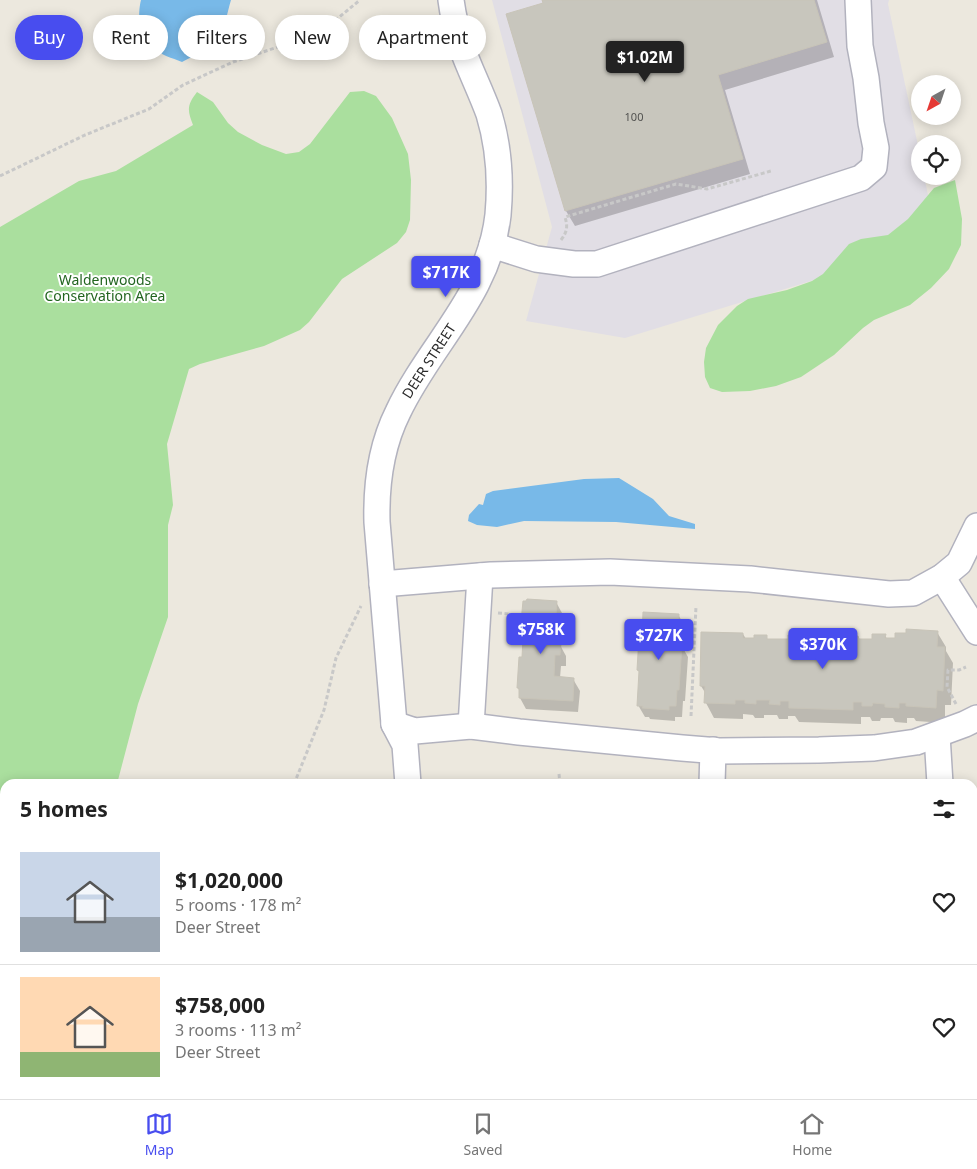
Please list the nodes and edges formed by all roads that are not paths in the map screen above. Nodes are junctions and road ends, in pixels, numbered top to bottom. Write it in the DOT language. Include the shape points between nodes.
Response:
graph roads {
  1 [pos="451,0"];
  2 [pos="858,0"];
  3 [pos="492,245"];
  4 [pos="977,526"];
  5 [pos="480,576"];
  6 [pos="942,577"];
  7 [pos="382,584"];
  8 [pos="977,632"];
  9 [pos="969,715"];
  10 [pos="394,724"];
  11 [pos="471,726"];
  12 [pos="937,735"];
  13 [pos="713,750"];
  14 [pos="408,779"];
  15 [pos="712,779"];
  16 [pos="940,779"];
  1 -- 3 [label="street, DEER STREET" via="458,36 487,110 496,146 499,200"];
  2 -- 3 [label="street" via="860,46 876,148 874,168 861,178 597,264 536,259"];
  3 -- 7 [label="street, DEER STREET" via="476,286 410,389 389,434 380,468 376,506"];
  4 -- 6 [label="street" via="959,563"];
  5 -- 6 [label="street" via="610,572 750,579 889,594 913,593"];
  5 -- 7 [label="street"];
  5 -- 11 [label="street"];
  6 -- 8 [label="street"];
  7 -- 10 [label="street, DEER STREET"];
  9 -- 12 [label="street" via="965,724"];
  10 -- 11 [label="street" via="415,731"];
  10 -- 14 [label="street" via="405,745"];
  11 -- 13 [label="street"];
  12 -- 13 [label="street" via="916,742 874,748"];
  12 -- 16 [label="street"];
  13 -- 15 [label="street"];
}
